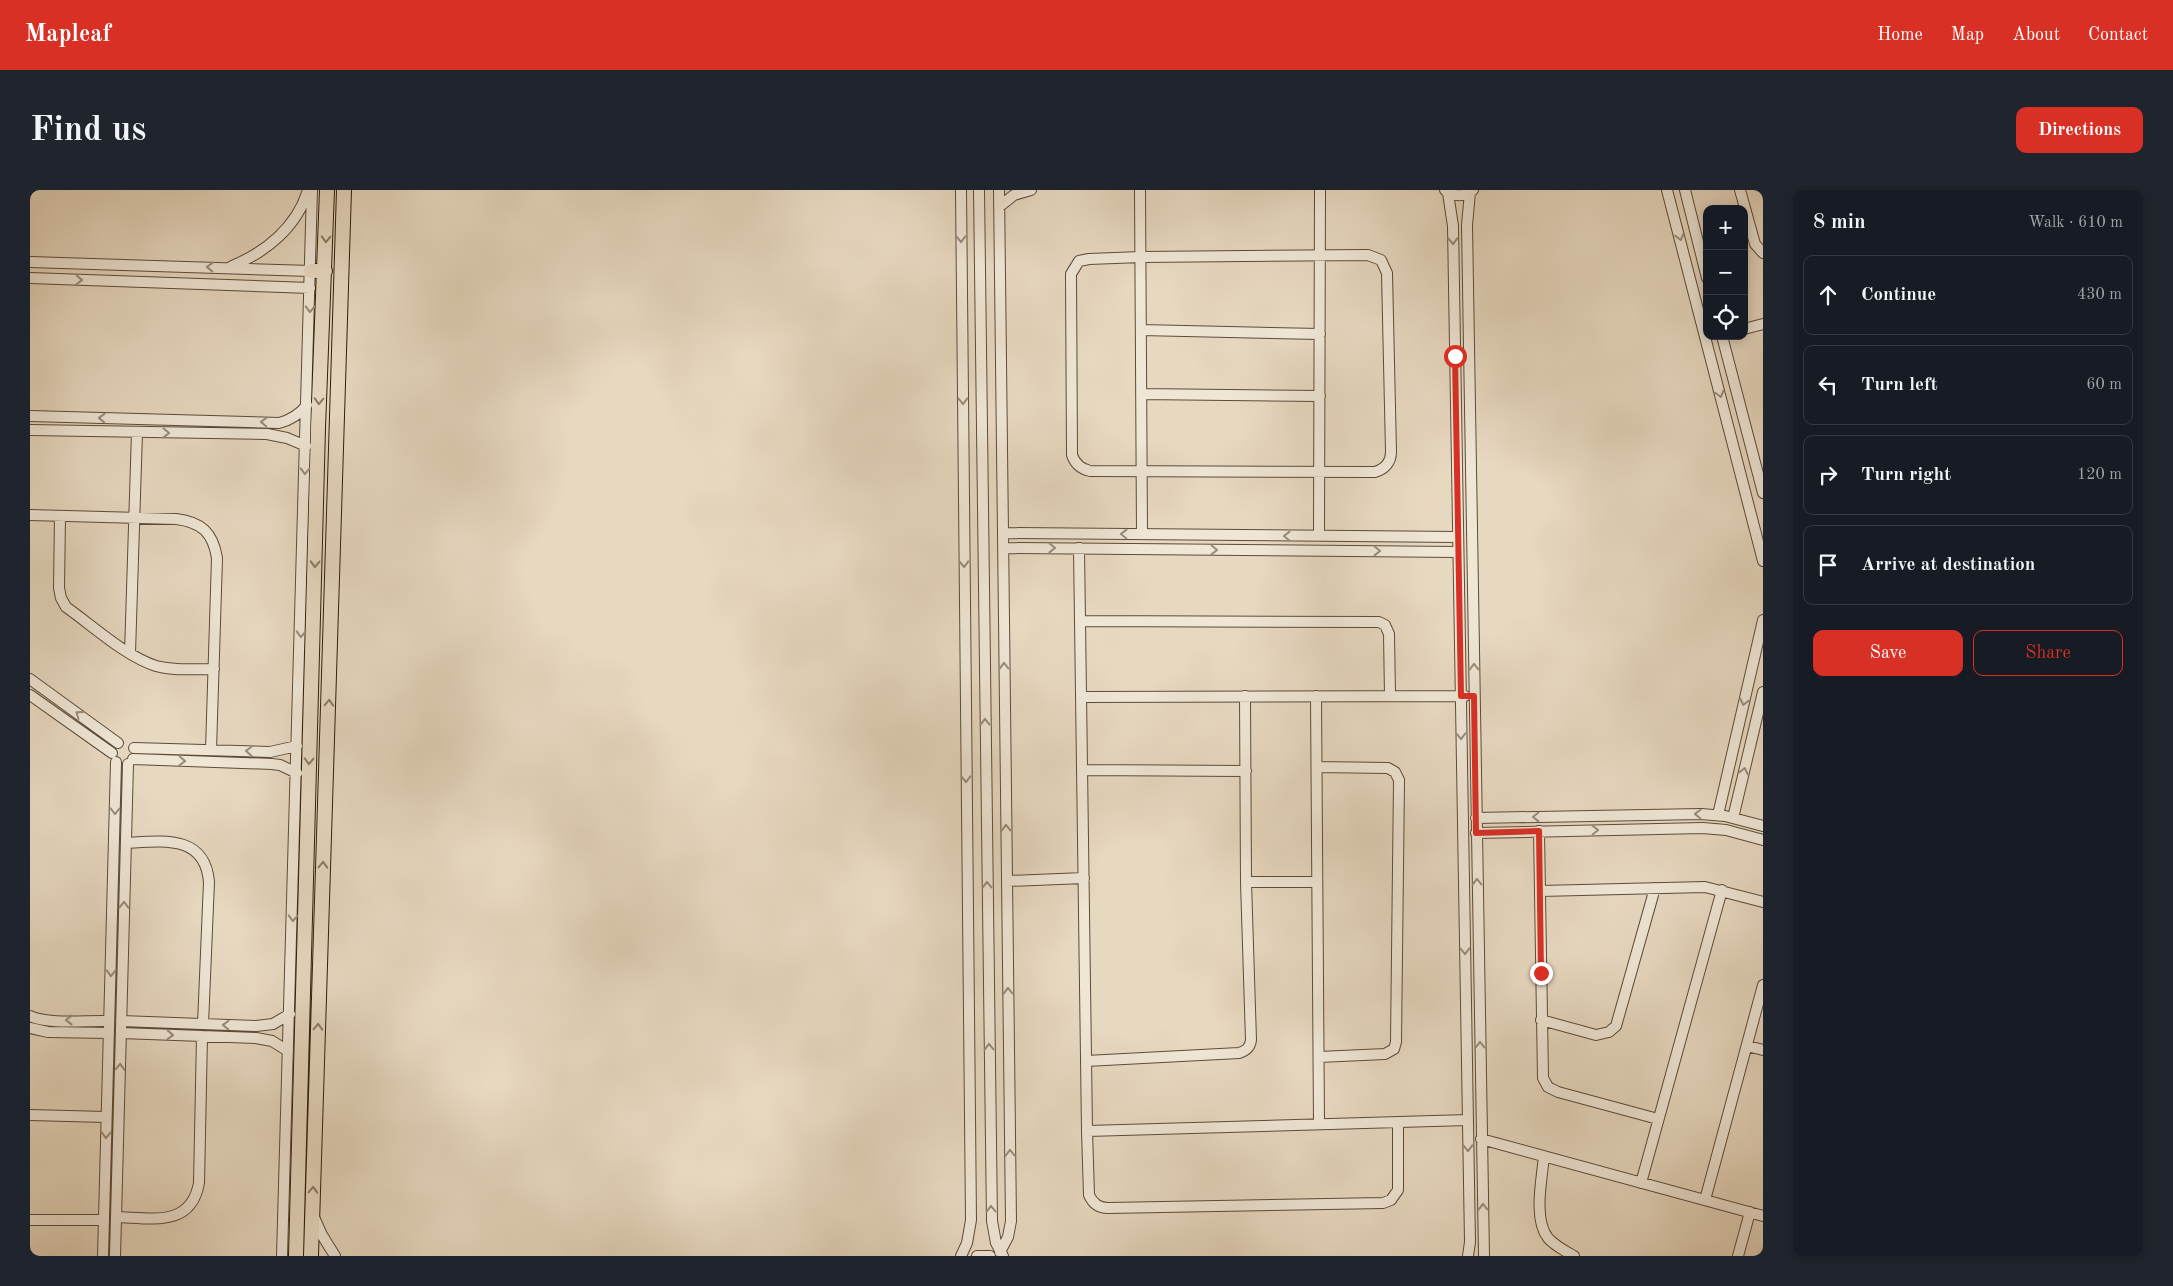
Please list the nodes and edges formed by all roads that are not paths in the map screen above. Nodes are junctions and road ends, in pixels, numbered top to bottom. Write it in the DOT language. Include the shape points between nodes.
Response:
graph roads {
  1 [pos="308,190"];
  2 [pos="312,190"];
  3 [pos="327,190"];
  4 [pos="344,190"];
  5 [pos="961,190"];
  6 [pos="979,190"];
  7 [pos="1000,190"];
  8 [pos="1031,190"];
  9 [pos="1140,190"];
  10 [pos="1320,190"];
  11 [pos="1667,190"];
  12 [pos="1685,190"];
  13 [pos="1740,190"];
  14 [pos="1447,191"];
  15 [pos="1471,191"];
  16 [pos="1000,206"];
  17 [pos="1763,253"];
  18 [pos="1320,256"];
  19 [pos="1141,257"];
  20 [pos="30,262"];
  21 [pos="1703,262"];
  22 [pos="228,268"];
  23 [pos="265,270"];
  24 [pos="318,271"];
  25 [pos="30,278"];
  26 [pos="264,286"];
  27 [pos="310,288"];
  28 [pos="1763,324"];
  29 [pos="1748,328"];
  30 [pos="1141,330"];
  31 [pos="1320,334"];
  32 [pos="1723,340"];
  33 [pos="1142,394"];
  34 [pos="1320,396"];
  35 [pos="307,405"];
  36 [pos="30,416"];
  37 [pos="312,428"];
  38 [pos="30,430"];
  39 [pos="136,432"];
  40 [pos="306,446"];
  41 [pos="1759,459"];
  42 [pos="1142,471"];
  43 [pos="1320,472"];
  44 [pos="1763,493"];
  45 [pos="30,515"];
  46 [pos="60,516"];
  47 [pos="134,518"];
  48 [pos="1003,533"];
  49 [pos="1142,534"];
  50 [pos="1320,536"];
  51 [pos="1458,537"];
  52 [pos="1003,548"];
  53 [pos="1079,548"];
  54 [pos="1458,552"];
  55 [pos="1763,561"];
  56 [pos="1763,620"];
  57 [pos="1080,621"];
  58 [pos="130,653"];
  59 [pos="214,669"];
  60 [pos="30,679"];
  61 [pos="1763,692"];
  62 [pos="30,696"];
  63 [pos="1245,696"];
  64 [pos="1316,696"];
  65 [pos="1390,696"];
  66 [pos="1461,696"];
  67 [pos="1474,696"];
  68 [pos="1081,697"];
  69 [pos="118,743"];
  70 [pos="297,746"];
  71 [pos="134,748"];
  72 [pos="211,750"];
  73 [pos="114,758"];
  74 [pos="131,761"];
  75 [pos="1317,767"];
  76 [pos="1082,770"];
  77 [pos="1246,771"];
  78 [pos="297,773"];
  79 [pos="1718,815"];
  80 [pos="1476,818"];
  81 [pos="1733,818"];
  82 [pos="1763,826"];
  83 [pos="1539,831"];
  84 [pos="1476,833"];
  85 [pos="1763,840"];
  86 [pos="126,844"];
  87 [pos="1084,878"];
  88 [pos="1007,881"];
  89 [pos="1246,882"];
  90 [pos="1317,882"];
  91 [pos="1655,888"];
  92 [pos="1722,890"];
  93 [pos="1540,891"];
  94 [pos="1763,902"];
  95 [pos="1763,985"];
  96 [pos="290,1014"];
  97 [pos="30,1016"];
  98 [pos="1541,1020"];
  99 [pos="109,1021"];
  100 [pos="121,1022"];
  101 [pos="203,1024"];
  102 [pos="256,1026"];
  103 [pos="30,1028"];
  104 [pos="109,1033"];
  105 [pos="121,1033"];
  106 [pos="202,1036"];
  107 [pos="256,1038"];
  108 [pos="1747,1046"];
  109 [pos="1763,1050"];
  110 [pos="288,1051"];
  111 [pos="1319,1057"];
  112 [pos="1086,1061"];
  113 [pos="30,1115"];
  114 [pos="106,1117"];
  115 [pos="1658,1119"];
  116 [pos="1468,1120"];
  117 [pos="1398,1122"];
  118 [pos="1319,1124"];
  119 [pos="1087,1131"];
  120 [pos="1481,1139"];
  121 [pos="1544,1156"];
  122 [pos="1641,1183"];
  123 [pos="1705,1200"];
  124 [pos="312,1211"];
  125 [pos="1750,1212"];
  126 [pos="1763,1216"];
  127 [pos="116,1217"];
  128 [pos="30,1220"];
  129 [pos="104,1220"];
  130 [pos="998,1255"];
  131 [pos="104,1256"];
  132 [pos="115,1256"];
  133 [pos="282,1256"];
  134 [pos="296,1256"];
  135 [pos="310,1256"];
  136 [pos="335,1256"];
  137 [pos="961,1256"];
  138 [pos="977,1256"];
  139 [pos="1468,1256"];
  140 [pos="1484,1256"];
  141 [pos="1574,1256"];
  142 [pos="1738,1256"];
  1 -- 22 [label="street" via="296,216 283,233 260,252"];
  2 -- 24 [label="street"];
  3 -- 24 [label="main road, one-way"];
  124 -- 4 [label="main road, one-way"];
  5 -- 137 [label="street, one-way" via="971,1220"];
  130 -- 6 [label="street, one-way" via="992,1221"];
  7 -- 16 [label="street"];
  8 -- 16 [label="street" via="1014,195"];
  9 -- 19 [label="street"];
  10 -- 18 [label="street"];
  11 -- 55 [label="street, one-way"];
  12 -- 21 [label="street"];
  13 -- 17 [label="street" via="1755,244"];
  14 -- 15 [label="street" via="1457,196"];
  14 -- 51 [label="street, one-way" via="1453,226"];
  67 -- 15 [label="street, one-way" via="1466,225"];
  16 -- 48 [label="street"];
  18 -- 19 [label="street"];
  18 -- 31 [label="street"];
  18 -- 43 [label="street" via="1373,256 1386,268 1391,452 1387,465 1376,472"];
  19 -- 30 [label="street"];
  19 -- 42 [label="street" via="1083,259 1072,269 1071,284 1074,459 1078,466 1090,472"];
  22 -- 20 [label="street, one-way"];
  22 -- 23 [label="street"];
  23 -- 24 [label="street"];
  23 -- 26 [label="street" via="268,278"];
  24 -- 27 [label="street"];
  24 -- 37 [label="main road, one-way"];
  25 -- 26 [label="street, one-way"];
  26 -- 27 [label="street"];
  27 -- 35 [label="street, one-way"];
  28 -- 29 [label="street"];
  30 -- 31 [label="street"];
  30 -- 33 [label="street"];
  31 -- 34 [label="street"];
  32 -- 41 [label="street"];
  33 -- 34 [label="street"];
  33 -- 42 [label="street"];
  34 -- 43 [label="street"];
  35 -- 36 [label="street, one-way" via="295,417 279,423"];
  35 -- 37 [label="street"];
  37 -- 40 [label="street"];
  37 -- 134 [label="main road, one-way"];
  38 -- 39 [label="street"];
  39 -- 40 [label="street, one-way" via="267,434"];
  39 -- 47 [label="street"];
  40 -- 70 [label="street, one-way"];
  41 -- 44 [label="street"];
  42 -- 43 [label="street"];
  42 -- 49 [label="street"];
  43 -- 50 [label="street"];
  45 -- 46 [label="street"];
  46 -- 47 [label="street"];
  46 -- 58 [label="street" via="61,598 66,607"];
  47 -- 58 [label="street"];
  47 -- 59 [label="street" via="189,521 209,534 217,558"];
  49 -- 48 [label="street, one-way"];
  48 -- 52 [label="street"];
  50 -- 49 [label="street, one-way"];
  50 -- 51 [label="street"];
  51 -- 54 [label="street"];
  52 -- 53 [label="street, one-way"];
  88 -- 52 [label="street, one-way"];
  53 -- 54 [label="street, one-way"];
  53 -- 57 [label="street"];
  54 -- 66 [label="street"];
  56 -- 79 [label="street, one-way"];
  57 -- 65 [label="street" via="1379,622 1390,634"];
  57 -- 68 [label="street"];
  58 -- 59 [label="street" via="167,668"];
  59 -- 72 [label="street"];
  69 -- 60 [label="street, one-way"];
  81 -- 61 [label="street, one-way"];
  62 -- 73 [label="street"];
  63 -- 64 [label="street"];
  63 -- 68 [label="street"];
  63 -- 77 [label="street"];
  64 -- 65 [label="street"];
  64 -- 75 [label="street"];
  65 -- 66 [label="street"];
  66 -- 67 [label="street"];
  66 -- 116 [label="street, one-way"];
  67 -- 80 [label="street"];
  68 -- 76 [label="street"];
  69 -- 71 [label="street" via="125,742"];
  69 -- 73 [label="street" via="114,747"];
  70 -- 72 [label="street, one-way" via="270,752"];
  70 -- 78 [label="street"];
  71 -- 72 [label="street"];
  71 -- 74 [label="street"];
  73 -- 74 [label="street" via="120,764"];
  73 -- 99 [label="street, one-way"];
  74 -- 78 [label="street, one-way" via="272,764"];
  74 -- 86 [label="street"];
  75 -- 90 [label="street"];
  75 -- 111 [label="street" via="1388,768 1395,772 1398,780 1396,1042 1394,1049 1385,1054"];
  76 -- 77 [label="street"];
  76 -- 87 [label="street"];
  77 -- 89 [label="street"];
  78 -- 96 [label="street, one-way"];
  79 -- 80 [label="street, one-way"];
  79 -- 81 [label="street"];
  80 -- 84 [label="street"];
  81 -- 82 [label="street"];
  83 -- 84 [label="street"];
  83 -- 85 [label="street, one-way" via="1703,828 1726,830"];
  83 -- 93 [label="street"];
  120 -- 84 [label="street, one-way"];
  100 -- 86 [label="street, one-way"];
  86 -- 101 [label="street" via="176,843 204,859 209,882"];
  87 -- 88 [label="street"];
  87 -- 112 [label="street"];
  130 -- 88 [label="street, one-way" via="1008,1237 1010,1221"];
  89 -- 90 [label="street"];
  89 -- 112 [label="street" via="1251,1040 1247,1049 1239,1053"];
  90 -- 111 [label="street"];
  91 -- 92 [label="street"];
  91 -- 93 [label="street"];
  91 -- 98 [label="street" via="1616,1026 1609,1032 1596,1035"];
  92 -- 94 [label="street"];
  92 -- 115 [label="street"];
  93 -- 98 [label="street"];
  95 -- 108 [label="street"];
  96 -- 102 [label="street" via="272,1024"];
  96 -- 110 [label="street"];
  99 -- 97 [label="street, one-way" via="48,1020"];
  98 -- 115 [label="street" via="1541,1073 1548,1087"];
  99 -- 104 [label="street"];
  100 -- 101 [label="street"];
  100 -- 105 [label="street"];
  102 -- 101 [label="street, one-way"];
  102 -- 107 [label="street"];
  103 -- 104 [label="street" via="48,1032"];
  104 -- 114 [label="street"];
  105 -- 106 [label="street, one-way"];
  127 -- 105 [label="street, one-way"];
  106 -- 107 [label="street"];
  106 -- 127 [label="street" via="196,1198 188,1210 175,1217"];
  107 -- 110 [label="street" via="272,1041"];
  108 -- 109 [label="street"];
  108 -- 123 [label="street"];
  110 -- 133 [label="street"];
  111 -- 118 [label="street"];
  112 -- 119 [label="street"];
  113 -- 114 [label="street"];
  114 -- 129 [label="street, one-way"];
  115 -- 122 [label="street"];
  116 -- 117 [label="street"];
  116 -- 139 [label="street, one-way"];
  117 -- 118 [label="street"];
  117 -- 119 [label="street" via="1398,1190 1391,1200 1384,1203 1104,1208 1096,1205 1089,1195"];
  118 -- 119 [label="street"];
  120 -- 121 [label="street"];
  140 -- 120 [label="street, one-way"];
  121 -- 122 [label="street"];
  121 -- 141 [label="street" via="1541,1224 1553,1243"];
  122 -- 123 [label="street"];
  123 -- 125 [label="street"];
  124 -- 135 [label="main road"];
  124 -- 136 [label="street"];
  125 -- 126 [label="street"];
  125 -- 142 [label="street"];
  127 -- 132 [label="street"];
  128 -- 129 [label="street"];
  129 -- 131 [label="street"];
  130 -- 138 [label="street"];
}
